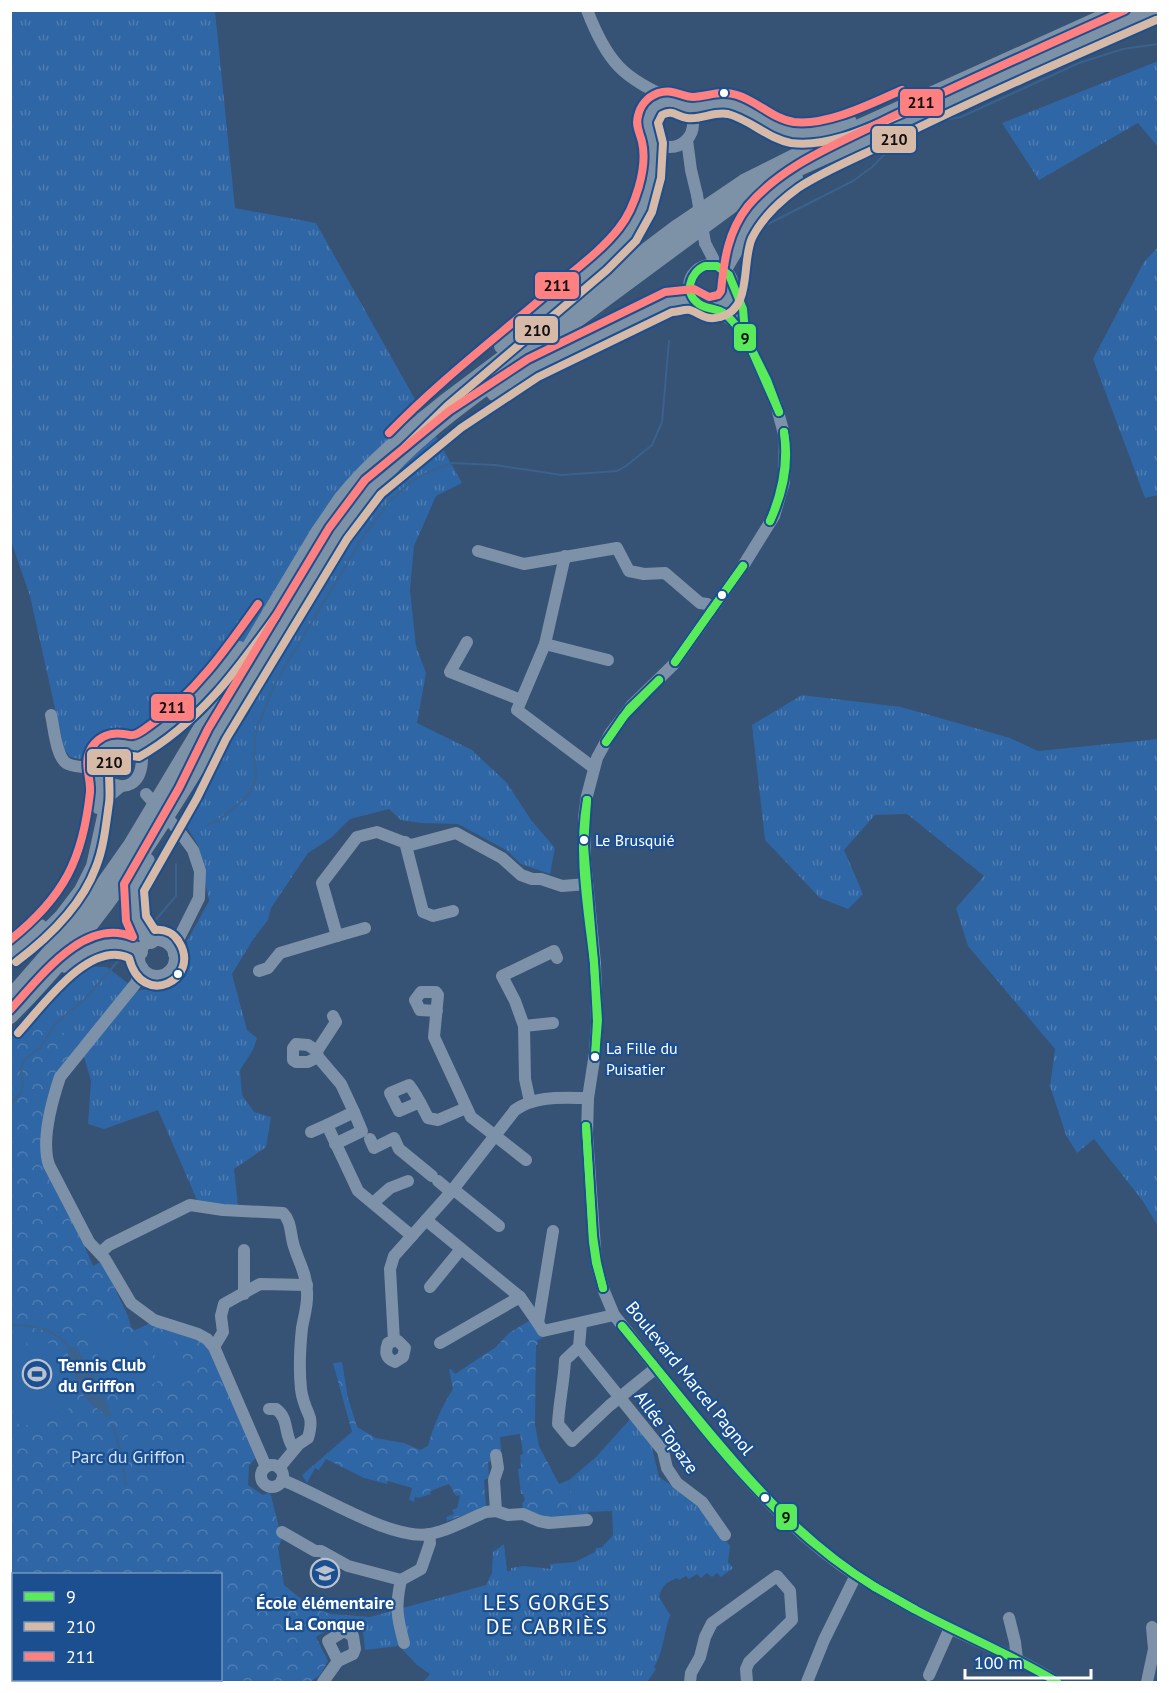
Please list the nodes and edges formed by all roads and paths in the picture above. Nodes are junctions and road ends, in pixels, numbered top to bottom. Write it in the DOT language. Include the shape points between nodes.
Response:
graph roads {
  1 [pos="587,10"];
  2 [pos="1119,10"];
  3 [pos="1152,10"];
  4 [pos="1006,60"];
  5 [pos="644,87"];
  6 [pos="952,99"];
  7 [pos="683,105"];
  8 [pos="649,114"];
  9 [pos="654,140"];
  10 [pos="687,140"];
  11 [pos="672,147"];
  12 [pos="691,170"];
  13 [pos="705,245"];
  14 [pos="721,268"];
  15 [pos="699,269"];
  16 [pos="732,295"];
  17 [pos="693,299"];
  18 [pos="716,308"];
  19 [pos="751,348"];
  20 [pos="386,452"];
  21 [pos="373,487"];
  22 [pos="478,551"];
  23 [pos="565,556"];
  24 [pos="299,565"];
  25 [pos="710,613"];
  26 [pos="467,642"];
  27 [pos="545,644"];
  28 [pos="608,660"];
  29 [pos="521,700"];
  30 [pos="51,715"];
  31 [pos="217,734"];
  32 [pos="135,747"];
  33 [pos="594,768"];
  34 [pos="99,772"];
  35 [pos="135,781"];
  36 [pos="120,787"];
  37 [pos="405,842"];
  38 [pos="586,884"];
  39 [pos="453,910"];
  40 [pos="185,925"];
  41 [pos="40,927"];
  42 [pos="365,928"];
  43 [pos="337,936"];
  44 [pos="10,949"];
  45 [pos="149,950"];
  46 [pos="10,954"];
  47 [pos="174,954"];
  48 [pos="557,958"];
  49 [pos="10,960"];
  50 [pos="259,971"];
  51 [pos="156,975"];
  52 [pos="136,983"];
  53 [pos="10,998"];
  54 [pos="437,1011"];
  55 [pos="10,1016"];
  56 [pos="333,1016"];
  57 [pos="553,1023"];
  58 [pos="10,1026"];
  59 [pos="524,1026"];
  60 [pos="588,1098"];
  61 [pos="420,1101"];
  62 [pos="530,1102"];
  63 [pos="466,1108"];
  64 [pos="354,1112"];
  65 [pos="327,1125"];
  66 [pos="311,1132"];
  67 [pos="367,1134"];
  68 [pos="494,1136"];
  69 [pos="335,1144"];
  70 [pos="526,1160"];
  71 [pos="408,1181"];
  72 [pos="452,1190"];
  73 [pos="373,1203"];
  74 [pos="426,1220"];
  75 [pos="499,1226"];
  76 [pos="553,1231"];
  77 [pos="412,1236"];
  78 [pos="461,1249"];
  79 [pos="244,1250"];
  80 [pos="100,1253"];
  81 [pos="307,1285"];
  82 [pos="430,1287"];
  83 [pos="244,1294"];
  84 [pos="520,1297"];
  85 [pos="614,1315"];
  86 [pos="581,1323"];
  87 [pos="541,1327"];
  88 [pos="394,1341"];
  89 [pos="440,1343"];
  90 [pos="214,1347"];
  91 [pos="579,1347"];
  92 [pos="656,1368"];
  93 [pos="620,1397"];
  94 [pos="268,1409"];
  95 [pos="294,1449"];
  96 [pos="496,1455"];
  97 [pos="276,1472"];
  98 [pos="496,1511"];
  99 [pos="587,1520"];
  100 [pos="282,1532"];
  101 [pos="429,1534"];
  102 [pos="725,1535"];
  103 [pos="856,1575"];
  104 [pos="402,1580"];
  105 [pos="1009,1618"];
  106 [pos="1152,1627"];
  107 [pos="950,1628"];
  108 [pos="404,1643"];
  109 [pos="1017,1659"];
  110 [pos="338,1661"];
  111 [pos="929,1675"];
  112 [pos="1051,1681"];
  113 [pos="323,1683"];
  114 [pos="690,1683"];
  115 [pos="747,1683"];
  116 [pos="807,1683"];
  117 [pos="1147,1683"];
  1 -- 5 [label="street" via="604,50"];
  2 -- 4 [label="highway"];
  3 -- 6 [label="highway"];
  4 -- 7 [label="highway" via="870,114 811,132 790,132 741,107 724,103"];
  4 -- 20 [label="highway" via="744,182 679,226 445,402"];
  5 -- 7 [label="street"];
  5 -- 8 [label="street"];
  6 -- 14 [label="highway" via="785,184 762,206"];
  6 -- 21 [label="highway" via="788,172 736,202 440,423"];
  7 -- 8 [label="street" via="661,102"];
  7 -- 10 [label="street" via="694,121"];
  8 -- 9 [label="street" via="648,128"];
  9 -- 11 [label="street"];
  9 -- 20 [label="highway" via="644,204 621,242 440,397"];
  10 -- 11 [label="street"];
  10 -- 12 [label="street"];
  11 -- 12 [label="street"];
  12 -- 13 [label="street, bridge"];
  13 -- 14 [label="street"];
  13 -- 15 [label="street"];
  14 -- 15 [label="street"];
  14 -- 16 [label="street" via="732,280"];
  15 -- 17 [label="street" via="691,280"];
  16 -- 18 [label="street"];
  16 -- 19 [label="street, Boulevard Marcel Pagnol"];
  17 -- 18 [label="street" via="703,307"];
  17 -- 21 [label="highway" via="669,302 533,368 455,419"];
  18 -- 19 [label="street, Boulevard Marcel Pagnol" via="735,323"];
  19 -- 25 [label="street, Boulevard Marcel Pagnol" via="781,415 784,482 767,529"];
  20 -- 24 [label="highway" via="343,498"];
  21 -- 31 [label="highway" via="338,533"];
  22 -- 23 [label="street" via="524,564"];
  23 -- 25 [label="street" via="617,548 629,571 664,573 700,603 707,604"];
  23 -- 27 [label="street"];
  24 -- 32 [label="highway" via="231,661 198,698"];
  24 -- 53 [label="highway" via="131,845 79,919"];
  25 -- 33 [label="street, Boulevard Marcel Pagnol" via="673,665 624,714"];
  26 -- 29 [label="street" via="450,672"];
  27 -- 28 [label="street"];
  27 -- 29 [label="street"];
  29 -- 33 [label="street" via="517,710"];
  30 -- 34 [label="street" via="63,759 68,764"];
  31 -- 45 [label="highway" via="133,889 136,919"];
  31 -- 55 [label="highway" via="138,860 97,916"];
  32 -- 34 [label="street" via="114,743 105,748 98,757"];
  32 -- 35 [label="street" via="142,755 142,764"];
  33 -- 38 [label="street, Boulevard Marcel Pagnol" via="584,817"];
  34 -- 36 [label="street" via="109,784"];
  34 -- 41 [label="street" via="96,822 86,865 75,886"];
  35 -- 36 [label="street"];
  35 -- 40 [label="street, bridge" via="193,850 200,871 199,898"];
  36 -- 49 [label="street" via="106,798 92,866 80,890 46,931"];
  37 -- 38 [label="street" via="411,845 456,833 502,858 521,875 562,886"];
  37 -- 39 [label="street" via="423,912 433,916"];
  37 -- 43 [label="street" via="377,832 357,837 322,883"];
  38 -- 60 [label="street, Boulevard Marcel Pagnol" via="597,1023"];
  40 -- 45 [label="street"];
  40 -- 47 [label="street"];
  41 -- 44 [label="street"];
  41 -- 46 [label="highway"];
  42 -- 43 [label="street"];
  43 -- 50 [label="street" via="280,953 268,968"];
  45 -- 47 [label="street" via="169,945"];
  45 -- 51 [label="street" via="150,974"];
  45 -- 52 [label="street"];
  45 -- 58 [label="highway" via="115,943 87,950 73,959"];
  47 -- 51 [label="street" via="170,969"];
  48 -- 59 [label="street" via="554,951 502,976"];
  51 -- 52 [label="street"];
  52 -- 80 [label="street" via="60,1077 48,1131 45,1154 49,1165 89,1242"];
  54 -- 63 [label="street" via="434,1037"];
  56 -- 64 [label="street" via="336,1022 318,1054 341,1084"];
  57 -- 59 [label="street"];
  59 -- 62 [label="street" via="525,1079"];
  60 -- 62 [label="street"];
  60 -- 85 [label="street, Boulevard Marcel Pagnol" via="596,1262"];
  61 -- 63 [label="street" via="428,1118 438,1120"];
  62 -- 68 [label="street" via="516,1110"];
  63 -- 68 [label="street"];
  64 -- 65 [label="street"];
  64 -- 67 [label="street"];
  65 -- 66 [label="street"];
  65 -- 69 [label="street"];
  67 -- 69 [label="street"];
  67 -- 72 [label="street" via="374,1148 394,1138 399,1149"];
  68 -- 70 [label="street"];
  68 -- 72 [label="street"];
  69 -- 73 [label="street" via="358,1191"];
  71 -- 73 [label="street" via="390,1188"];
  72 -- 74 [label="street"];
  72 -- 75 [label="street"];
  73 -- 77 [label="street"];
  74 -- 77 [label="street"];
  74 -- 78 [label="street"];
  76 -- 87 [label="street"];
  77 -- 88 [label="street" via="391,1263"];
  78 -- 82 [label="street"];
  78 -- 84 [label="street"];
  79 -- 83 [label="street"];
  80 -- 81 [label="street" via="190,1205 282,1213 289,1220"];
  80 -- 90 [label="street" via="131,1303 154,1320 198,1334"];
  81 -- 83 [label="street" via="260,1284"];
  81 -- 95 [label="street" via="300,1388 310,1416 310,1429 309,1438"];
  83 -- 90 [label="street" via="224,1304 223,1332"];
  84 -- 87 [label="street"];
  84 -- 89 [label="street"];
  85 -- 86 [label="street"];
  85 -- 92 [label="street, Boulevard Marcel Pagnol"];
  86 -- 87 [label="street"];
  86 -- 91 [label="street"];
  90 -- 97 [label="street"];
  91 -- 93 [label="street, Allée Topaze"];
  91 -- 93 [label="street" via="565,1360 559,1396 558,1424 572,1441"];
  92 -- 93 [label="street"];
  92 -- 103 [label="street, Boulevard Marcel Pagnol" via="786,1519"];
  93 -- 102 [label="street, Allée Topaze" via="663,1451 667,1468 678,1484 702,1502"];
  94 -- 95 [label="street" via="276,1409 283,1416 286,1435"];
  95 -- 97 [label="street"];
  96 -- 98 [label="street"];
  97 -- 101 [label="street" via="359,1517 415,1534"];
  98 -- 99 [label="street" via="523,1514 549,1523"];
  98 -- 101 [label="street"];
  100 -- 104 [label="street" via="348,1566"];
  101 -- 104 [label="street" via="421,1569"];
  103 -- 107 [label="street, Boulevard Marcel Pagnol"];
  103 -- 116 [label="street"];
  104 -- 108 [label="street" via="396,1603"];
  105 -- 109 [label="street"];
  106 -- 117 [label="street" via="1154,1649"];
  107 -- 109 [label="street, Boulevard Marcel Pagnol"];
  107 -- 111 [label="street"];
  109 -- 112 [label="street, Boulevard Marcel Pagnol"];
  110 -- 113 [label="street"];
  114 -- 115 [label="street" via="712,1623 777,1576 790,1591 792,1620 749,1662"];
}
